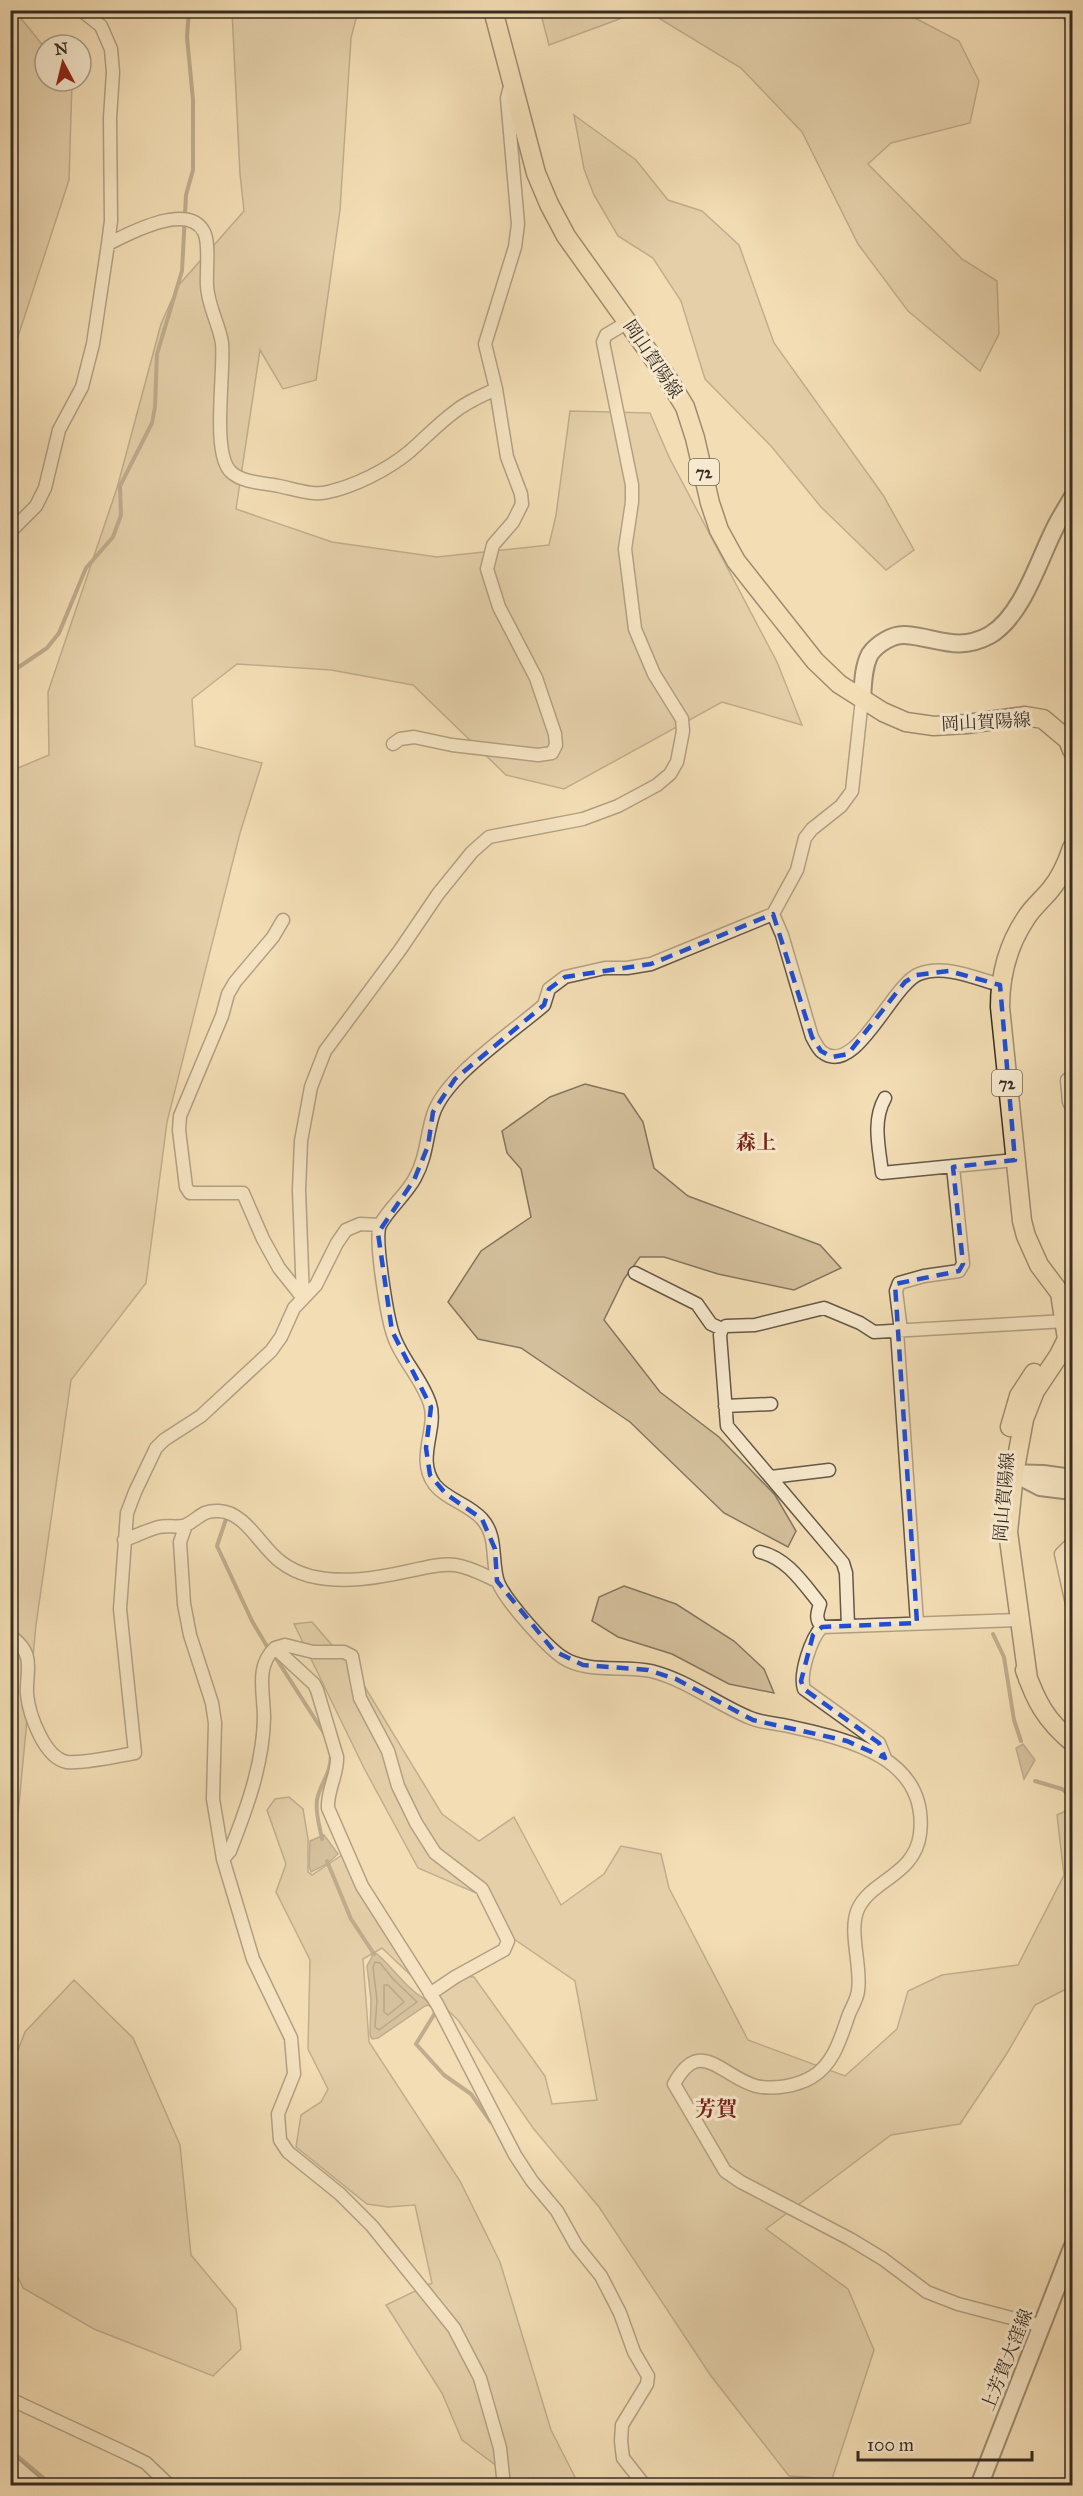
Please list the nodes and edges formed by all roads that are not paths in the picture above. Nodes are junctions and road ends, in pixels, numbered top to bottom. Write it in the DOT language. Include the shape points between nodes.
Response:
graph roads {
  1 [pos="81,10"];
  2 [pos="493,10"];
  3 [pos="1068,10"];
  4 [pos="1072,21"];
  5 [pos="512,79"];
  6 [pos="108,244"];
  7 [pos="628,322"];
  8 [pos="496,389"];
  9 [pos="1072,498"];
  10 [pos="10,532"];
  11 [pos="862,699"];
  12 [pos="393,744"];
  13 [pos="1072,750"];
  14 [pos="1072,848"];
  15 [pos="773,914"];
  16 [pos="283,920"];
  17 [pos="1000,986"];
  18 [pos="1067,1080"];
  19 [pos="885,1098"];
  20 [pos="1072,1108"];
  21 [pos="1015,1160"];
  22 [pos="953,1167"];
  23 [pos="380,1225"];
  24 [pos="635,1273"];
  25 [pos="303,1298"];
  26 [pos="1067,1316"];
  27 [pos="722,1329"];
  28 [pos="899,1331"];
  29 [pos="771,1404"];
  30 [pos="725,1406"];
  31 [pos="829,1470"];
  32 [pos="1010,1473"];
  33 [pos="771,1477"];
  34 [pos="1072,1478"];
  35 [pos="1072,1491"];
  36 [pos="186,1525"];
  37 [pos="124,1540"];
  38 [pos="1072,1543"];
  39 [pos="760,1552"];
  40 [pos="497,1581"];
  41 [pos="1072,1604"];
  42 [pos="1017,1620"];
  43 [pos="917,1623"];
  44 [pos="848,1626"];
  45 [pos="822,1627"];
  46 [pos="10,1635"];
  47 [pos="275,1648"];
  48 [pos="1072,1742"];
  49 [pos="885,1758"];
  50 [pos="224,1859"];
  51 [pos="430,1994"];
  52 [pos="1072,2248"];
  53 [pos="1042,2326"];
  54 [pos="10,2399"];
  55 [pos="10,2462"];
  56 [pos="39,2486"];
  57 [pos="170,2486"];
  58 [pos="504,2486"];
  59 [pos="645,2486"];
  60 [pos="979,2486"];
  1 -- 6 [label="street" via="101,26 111,49"];
  2 -- 5 [label="main road, 岡山賀陽線 / 72"];
  3 -- 4 [label="street"];
  5 -- 7 [label="main road, 岡山賀陽線 / 72" via="536,173 549,204 566,236"];
  5 -- 8 [label="street" via="507,98 518,224 515,247 485,344"];
  6 -- 8 [label="street" via="147,224 169,220 198,225 204,232 207,287 222,342 223,452 232,473 246,480 311,492 339,490 386,468 454,411"];
  6 -- 10 [label="street" via="93,344 82,387 59,430 45,488 36,506"];
  7 -- 11 [label="main road, 岡山賀陽線 / 72" via="685,407 710,503 736,561 815,661"];
  7 -- 25 [label="street" via="606,335 603,342 632,485 625,549 635,630 654,674 682,718 678,762 657,785 618,806 583,819 489,837 438,894 325,1051 311,1087 301,1141"];
  8 -- 12 [label="street" via="507,457 522,504 513,522 493,545 487,569 499,607 536,678 556,745 552,753 538,755 452,745 414,736"];
  9 -- 11 [label="street" via="1007,621 990,634 969,642 937,642 904,635 881,644 866,666"];
  11 -- 13 [label="main road, 岡山賀陽線 / 72" via="906,722 934,726 1025,716 1043,719 1068,740"];
  11 -- 15 [label="street" via="852,791 805,838 796,870"];
  14 -- 17 [label="main road, 72" via="1066,866 1014,938"];
  15 -- 17 [label="street" via="812,1037 821,1051 832,1057 848,1054 876,1023 904,982 916,975 932,970 949,971"];
  15 -- 23 [label="street" via="651,964 565,977 549,989 544,1005 455,1078 433,1112 428,1146 414,1180"];
  16 -- 25 [label="street" via="228,994 180,1116 179,1130 190,1193 243,1193 279,1268"];
  17 -- 21 [label="main road, 72"];
  18 -- 20 [label="street"];
  19 -- 22 [label="street" via="878,1110 877,1125 882,1173"];
  21 -- 22 [label="street"];
  21 -- 26 [label="main road, 72" via="1026,1236 1060,1293"];
  22 -- 28 [label="street" via="963,1264 959,1271 899,1283"];
  23 -- 25 [label="street" via="360,1224 346,1230 316,1285"];
  23 -- 40 [label="street" via="378,1247 392,1331 431,1407 426,1448 430,1475 435,1485 482,1519 495,1550"];
  24 -- 27 [label="street" via="697,1304 711,1324"];
  25 -- 37 [label="street" via="271,1351 201,1416 156,1448 127,1513"];
  26 -- 28 [label="street"];
  26 -- 32 [label="main road, 岡山賀陽線" via="1067,1339 1035,1391"];
  27 -- 28 [label="street" via="824,1308 874,1332"];
  27 -- 30 [label="street"];
  28 -- 43 [label="street"];
  29 -- 30 [label="street"];
  30 -- 33 [label="street" via="727,1426"];
  31 -- 33 [label="street"];
  32 -- 34 [label="street"];
  32 -- 35 [label="street" via="1040,1486"];
  32 -- 42 [label="main road, 岡山賀陽線" via="1008,1532"];
  33 -- 44 [label="street" via="843,1563"];
  36 -- 37 [label="street" via="160,1527"];
  36 -- 40 [label="street" via="209,1511 233,1514 279,1561 313,1577 373,1579 440,1564 467,1568"];
  36 -- 50 [label="street" via="180,1542 184,1604 213,1713 213,1799"];
  37 -- 46 [label="street" via="120,1610 135,1753 58,1760 36,1728 27,1693 27,1656"];
  38 -- 41 [label="street" via="1061,1554"];
  39 -- 45 [label="street" via="769,1554 802,1580 820,1604 816,1616"];
  40 -- 49 [label="street" via="510,1602 567,1661 648,1670 676,1679 753,1720 848,1741"];
  42 -- 43 [label="street"];
  42 -- 48 [label="main road, 岡山賀陽線" via="1028,1679 1039,1707"];
  43 -- 44 [label="street"];
  44 -- 45 [label="street"];
  45 -- 49 [label="street" via="813,1635 801,1682 804,1689 879,1743"];
  47 -- 50 [label="street" via="264,1661 261,1678 264,1718 255,1779"];
  47 -- 51 [label="street" via="317,1690 338,1765 327,1797 328,1808 362,1886"];
  47 -- 51 [label="street" via="285,1645 313,1653 344,1652 352,1656 360,1698 388,1751 395,1780 416,1823 435,1853 482,1889 508,1941 504,1950"];
  49 -- 53 [label="street" via="900,1770 913,1790 920,1834 905,1866 857,1910 858,1992 834,2053 814,2076 795,2084 759,2087 709,2060 692,2062 674,2084 725,2170 741,2182 884,2259 927,2292"];
  50 -- 58 [label="street" via="253,1959 291,2038 294,2074 278,2114 280,2140 288,2152 372,2226 454,2328 480,2378 500,2448"];
  51 -- 59 [label="street" via="515,2155 609,2289 646,2372 647,2384 624,2420 621,2441 622,2457"];
  52 -- 53 [label="street, 上芳賀大窪線"];
  53 -- 60 [label="street, 上芳賀大窪線"];
  54 -- 57 [label="street" via="146,2463"];
  55 -- 56 [label="street"];
}
